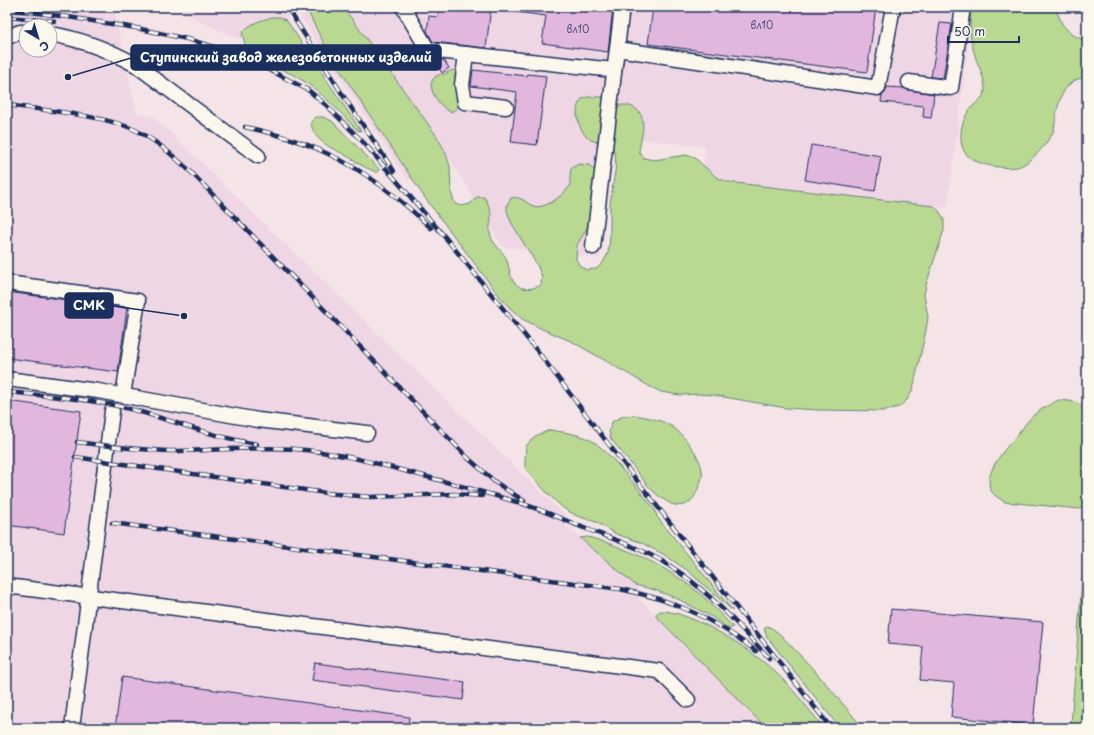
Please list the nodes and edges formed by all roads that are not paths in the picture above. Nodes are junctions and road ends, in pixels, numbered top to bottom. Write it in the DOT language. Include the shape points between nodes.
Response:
graph roads {
  1 [pos="403,7"];
  2 [pos="622,7"];
  3 [pos="892,7"];
  4 [pos="963,7"];
  5 [pos="18,33"];
  6 [pos="58,36"];
  7 [pos="7,37"];
  8 [pos="617,49"];
  9 [pos="466,54"];
  10 [pos="614,70"];
  11 [pos="909,82"];
  12 [pos="506,107"];
  13 [pos="258,156"];
  14 [pos="593,247"];
  15 [pos="7,283"];
  16 [pos="7,379"];
  17 [pos="123,395"];
  18 [pos="112,411"];
  19 [pos="367,433"];
  20 [pos="7,586"];
  21 [pos="88,596"];
  22 [pos="688,700"];
  23 [pos="72,728"];
  1 -- 9 [label="lane" via="428,50"];
  2 -- 8 [label="lane"];
  3 -- 8 [label="lane" via="878,88"];
  4 -- 11 [label="lane" via="951,88"];
  5 -- 7 [label="lane"];
  6 -- 13 [label="lane" via="76,39 136,65"];
  8 -- 10 [label="lane"];
  9 -- 10 [label="lane"];
  9 -- 12 [label="lane" via="462,85 465,102"];
  10 -- 14 [label="lane"];
  15 -- 17 [label="lane" via="138,301"];
  16 -- 17 [label="lane"];
  17 -- 19 [label="lane" via="258,420"];
  18 -- 21 [label="lane"];
  20 -- 21 [label="lane"];
  21 -- 22 [label="lane" via="659,671"];
  21 -- 23 [label="lane"];
}
